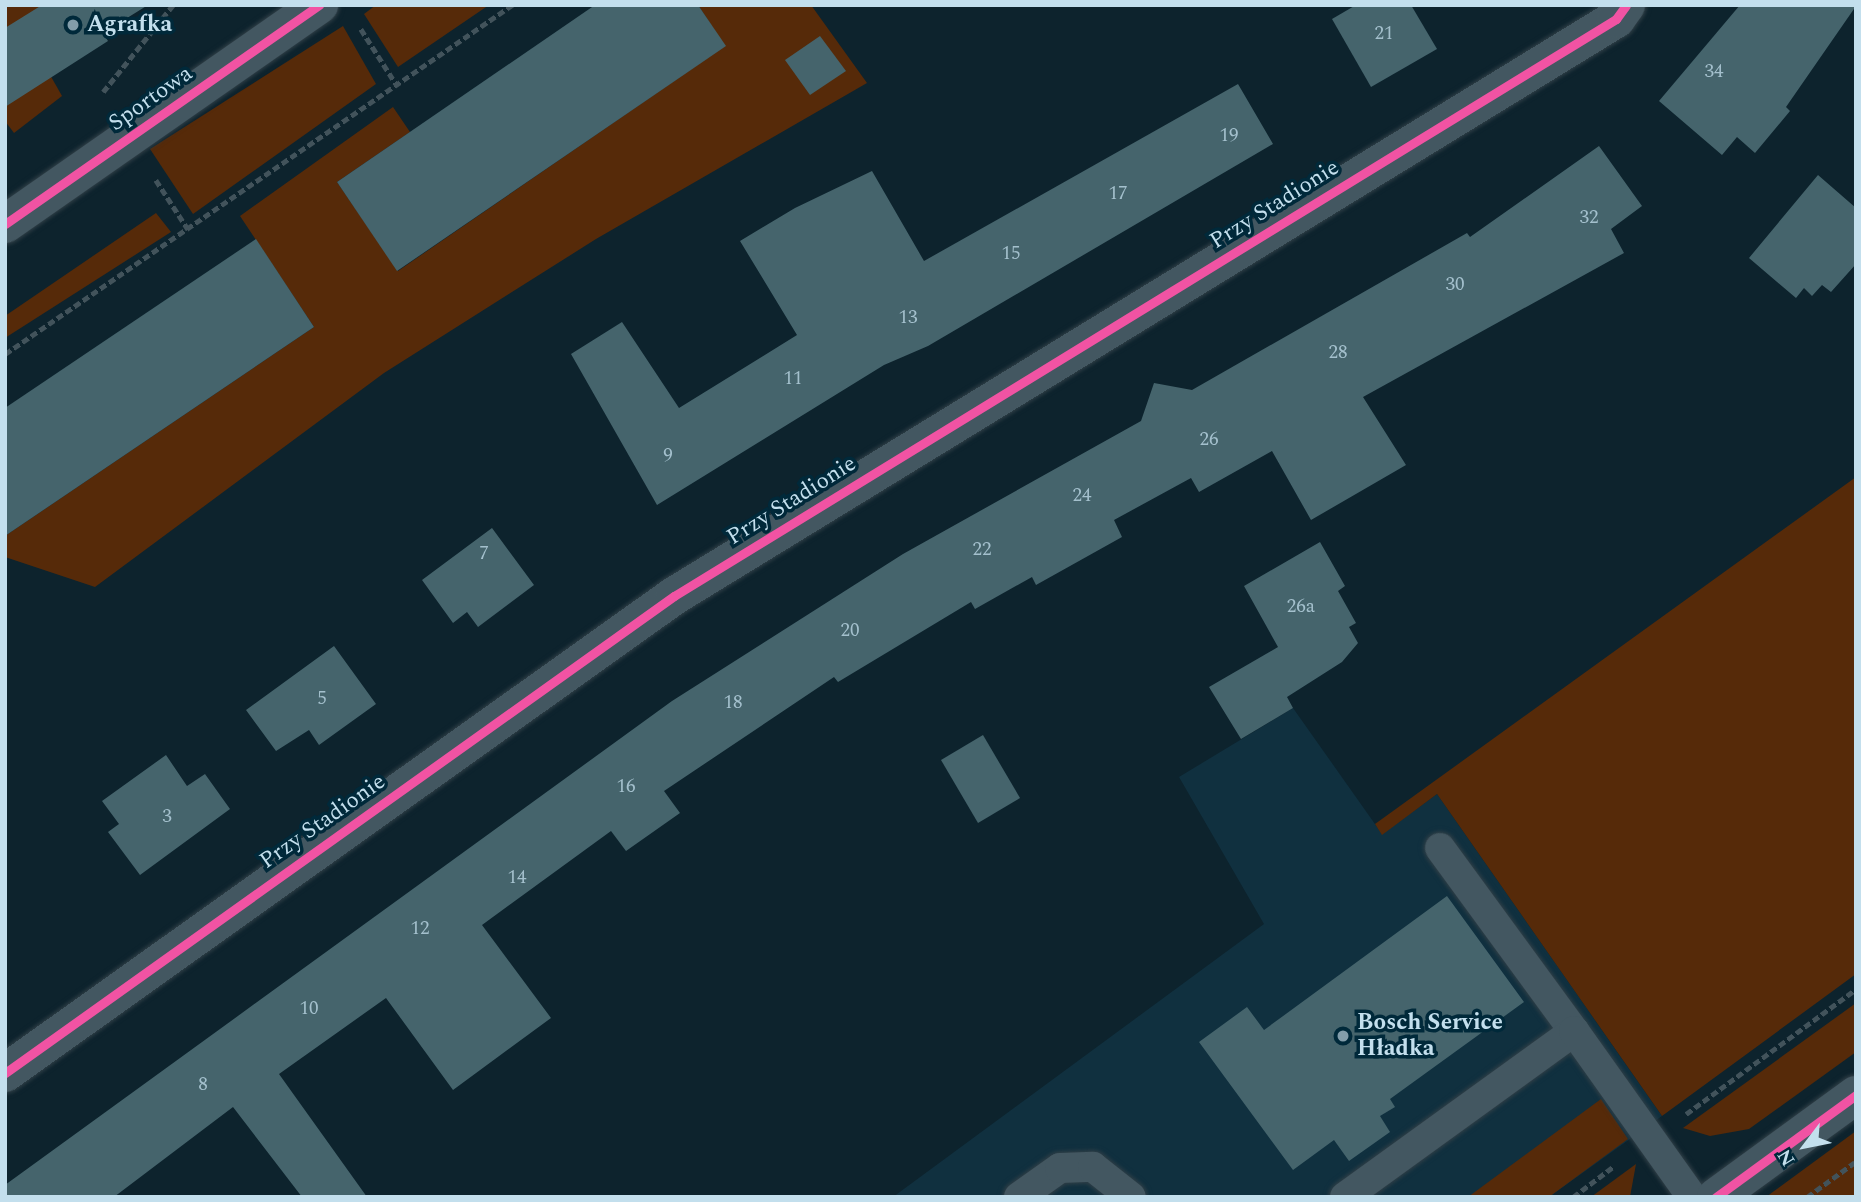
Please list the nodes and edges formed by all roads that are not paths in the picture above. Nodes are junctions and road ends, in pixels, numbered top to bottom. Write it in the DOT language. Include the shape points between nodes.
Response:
graph roads {
  1 [pos="1626,5"];
  2 [pos="336,11"];
  3 [pos="5,224"];
  4 [pos="1440,848"];
  5 [pos="1574,1031"];
  6 [pos="5,1073"];
  7 [pos="1856,1095"];
  8 [pos="1019,1197"];
  9 [pos="1131,1197"];
  10 [pos="1345,1197"];
  11 [pos="1692,1197"];
  12 [pos="1716,1197"];
  1 -- 6 [label="street, Przy Stadionie" via="1616,19 674,596"];
  2 -- 3 [label="street, Sportowa" via="128,139"];
  4 -- 5 [label="lane"];
  5 -- 10 [label="lane"];
  5 -- 11 [label="lane"];
  7 -- 12 [label="street"];
  8 -- 9 [label="lane" via="1060,1168 1093,1167"];
}
